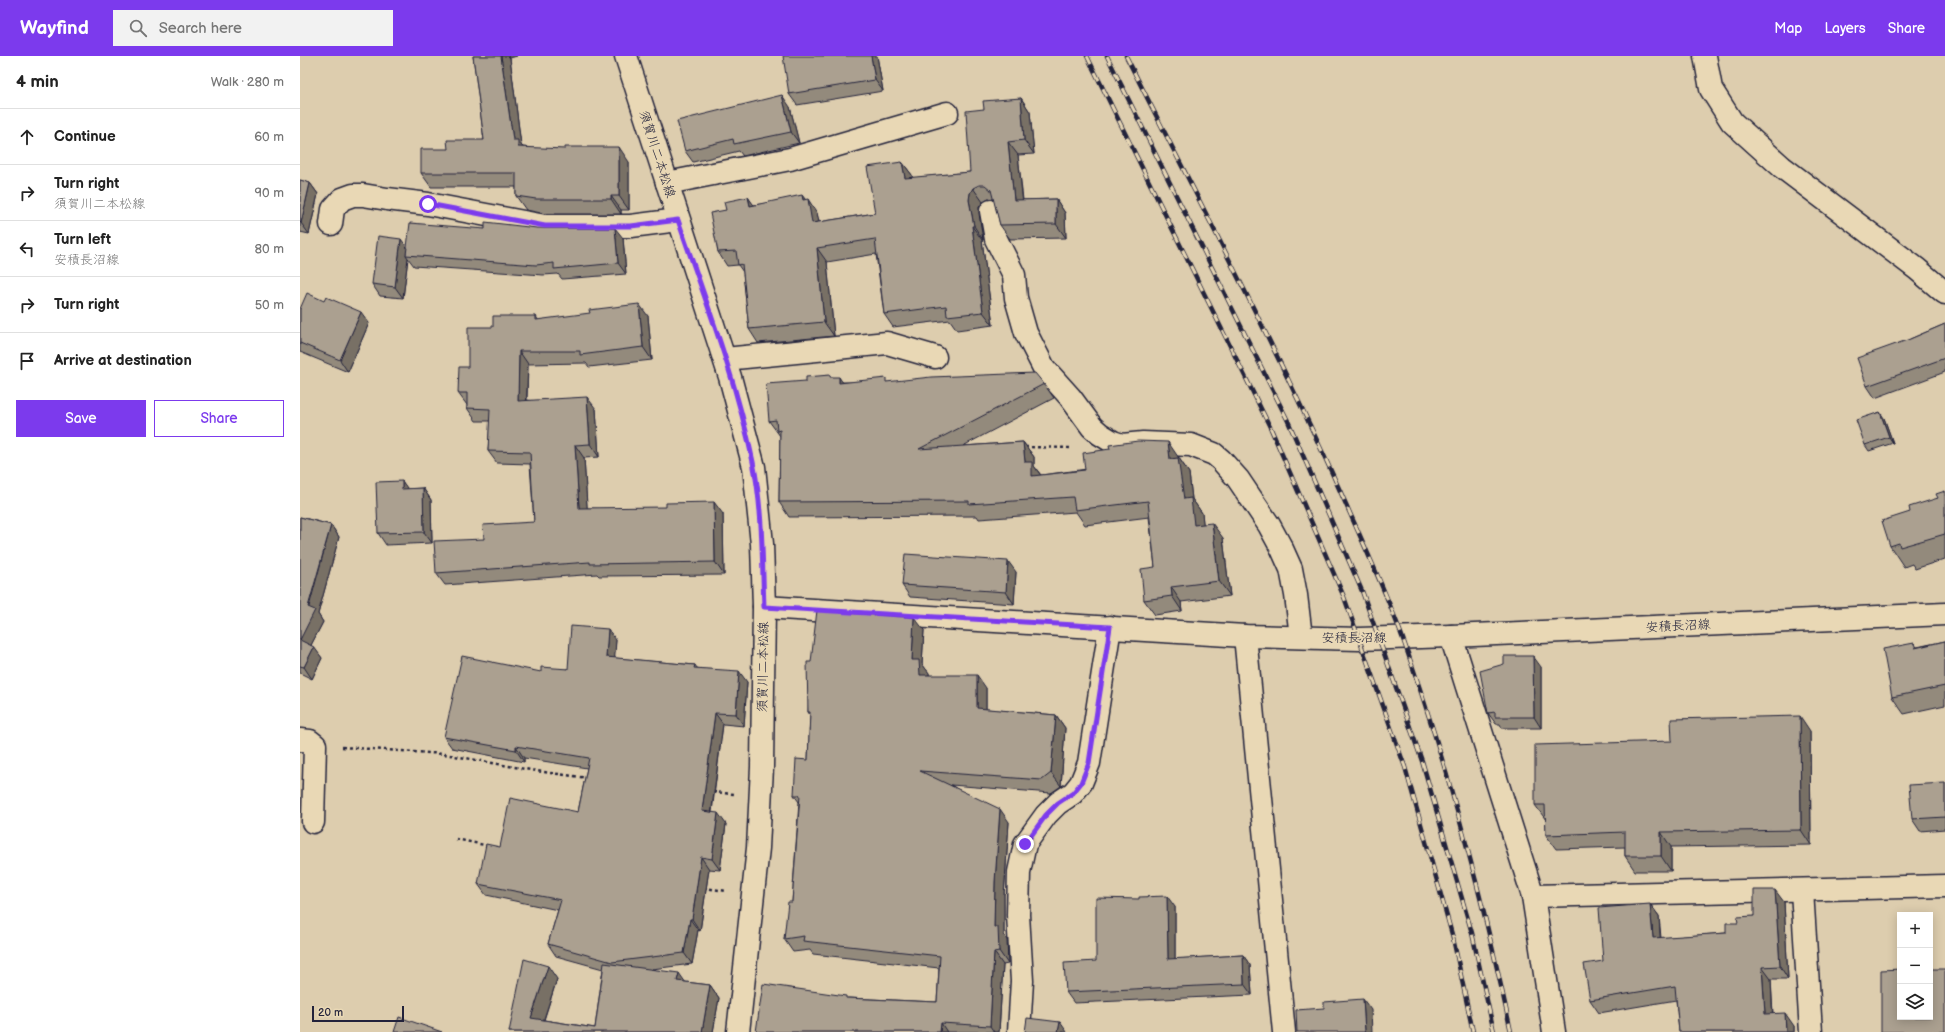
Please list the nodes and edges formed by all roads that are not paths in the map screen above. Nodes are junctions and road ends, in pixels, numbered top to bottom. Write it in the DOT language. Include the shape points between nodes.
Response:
graph roads {
  1 [pos="626,56"];
  2 [pos="1705,56"];
  3 [pos="947,113"];
  4 [pos="666,183"];
  5 [pos="990,211"];
  6 [pos="678,220"];
  7 [pos="331,224"];
  8 [pos="1945,293"];
  9 [pos="935,357"];
  10 [pos="725,359"];
  11 [pos="764,607"];
  12 [pos="1945,614"];
  13 [pos="1110,627"];
  14 [pos="1245,636"];
  15 [pos="1451,636"];
  16 [pos="1301,637"];
  17 [pos="308,743"];
  18 [pos="313,822"];
  19 [pos="1945,886"];
  20 [pos="1802,891"];
  21 [pos="1533,896"];
  22 [pos="738,1032"];
  23 [pos="1019,1032"];
  24 [pos="1284,1032"];
  25 [pos="1554,1032"];
  26 [pos="1811,1032"];
  1 -- 4 [label="street, 須賀川二本松線"];
  2 -- 8 [label="street" via="1711,89 1732,122 1782,167"];
  3 -- 4 [label="street" via="790,159"];
  4 -- 6 [label="street, 須賀川二本松線"];
  5 -- 16 [label="street" via="996,240 1014,275 1016,298 1024,327 1039,362 1092,427 1111,441 1122,445 1191,445 1214,454 1221,460 1238,479 1282,549 1291,569"];
  6 -- 7 [label="street" via="631,226 545,226 428,204 353,195 342,199 333,209"];
  6 -- 10 [label="street, 須賀川二本松線"];
  9 -- 10 [label="street" via="887,343"];
  10 -- 11 [label="street, 須賀川二本松線" via="754,463 762,544"];
  11 -- 13 [label="street, 安積長沼線"];
  11 -- 22 [label="street, 須賀川二本松線" via="760,796 754,894"];
  12 -- 15 [label="street, 安積長沼線"];
  13 -- 14 [label="street, 安積長沼線"];
  13 -- 23 [label="street" via="1089,763 1081,783 1046,815 1025,844 1019,872 1022,981"];
  14 -- 16 [label="street, 安積長沼線"];
  14 -- 24 [label="street"];
  15 -- 16 [label="street, 安積長沼線" via="1359,639"];
  15 -- 21 [label="street"];
  17 -- 18 [label="street"];
  19 -- 20 [label="street"];
  20 -- 21 [label="street"];
  20 -- 26 [label="street"];
  21 -- 25 [label="street"];
}
